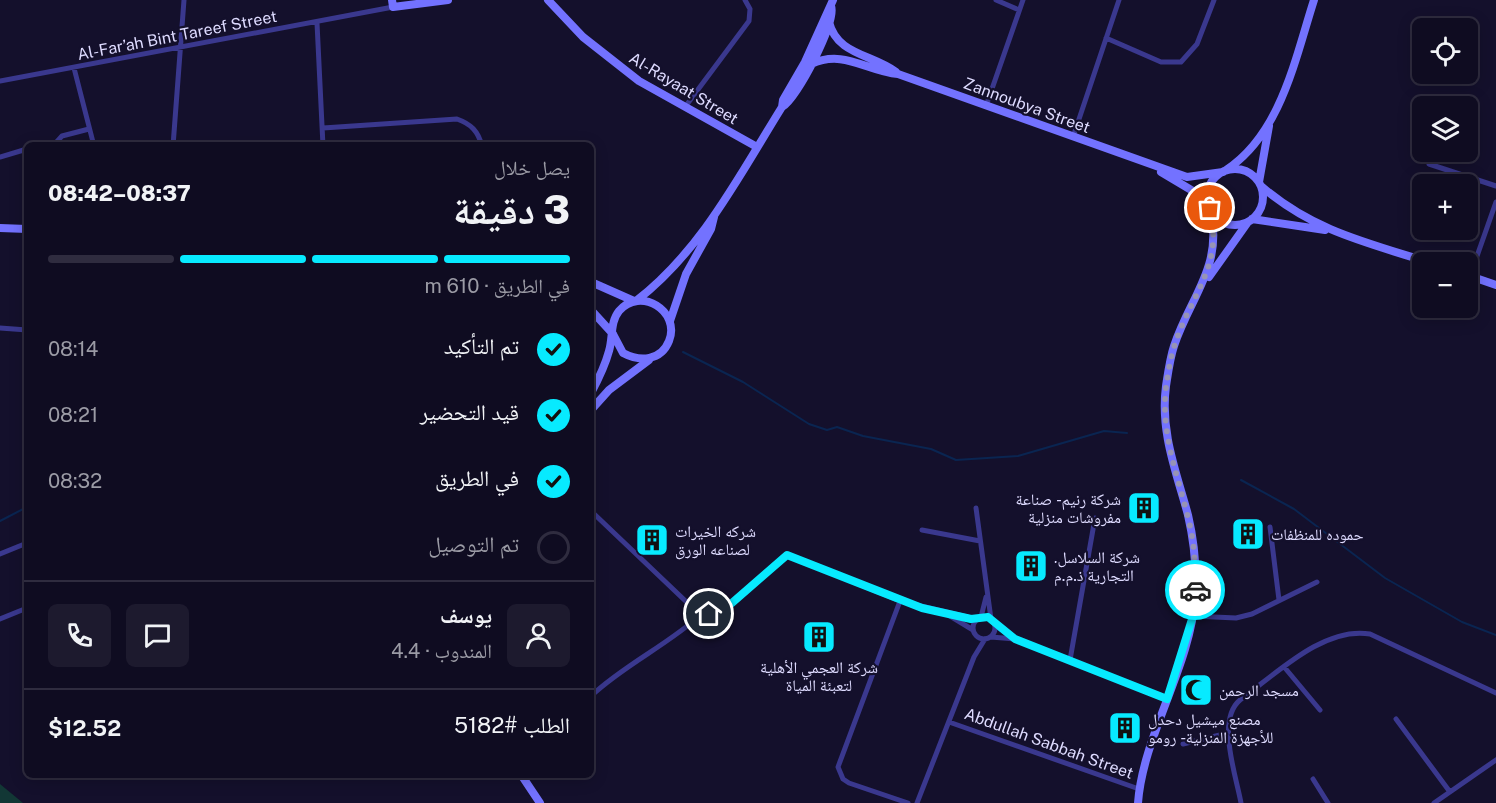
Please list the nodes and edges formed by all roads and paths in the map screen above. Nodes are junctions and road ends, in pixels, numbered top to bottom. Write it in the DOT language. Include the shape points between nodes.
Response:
graph roads {
  1 [pos="184,0"];
  2 [pos="448,0"];
  3 [pos="548,0"];
  4 [pos="746,0"];
  5 [pos="996,0"];
  6 [pos="1023,0"];
  7 [pos="1119,0"];
  8 [pos="1214,0"];
  9 [pos="1314,0"];
  10 [pos="832,3"];
  11 [pos="392,4"];
  12 [pos="1019,10"];
  13 [pos="829,22"];
  14 [pos="316,23"];
  15 [pos="1106,38"];
  16 [pos="180,46"];
  17 [pos="811,64"];
  18 [pos="74,68"];
  19 [pos="898,74"];
  20 [pos="0,81"];
  21 [pos="986,106"];
  22 [pos="685,107"];
  23 [pos="782,107"];
  24 [pos="1271,119"];
  25 [pos="323,128"];
  26 [pos="89,129"];
  27 [pos="1073,137"];
  28 [pos="57,142"];
  29 [pos="93,142"];
  30 [pos="173,142"];
  31 [pos="323,142"];
  32 [pos="480,142"];
  33 [pos="757,147"];
  34 [pos="24,150"];
  35 [pos="1251,150"];
  36 [pos="0,157"];
  37 [pos="1262,159"];
  38 [pos="1145,163"];
  39 [pos="1429,164"];
  40 [pos="1225,171"];
  41 [pos="1260,184"];
  42 [pos="1496,186"];
  43 [pos="1496,202"];
  44 [pos="1209,204"];
  45 [pos="714,217"];
  46 [pos="1250,221"];
  47 [pos="0,228"];
  48 [pos="24,229"];
  49 [pos="1329,231"];
  50 [pos="1478,252"];
  51 [pos="1412,257"];
  52 [pos="1478,279"];
  53 [pos="594,283"];
  54 [pos="1496,285"];
  55 [pos="1202,288"];
  56 [pos="635,301"];
  57 [pos="594,313"];
  58 [pos="670,321"];
  59 [pos="0,328"];
  60 [pos="24,330"];
  61 [pos="613,334"];
  62 [pos="653,357"];
  63 [pos="594,386"];
  64 [pos="594,407"];
  65 [pos="976,508"];
  66 [pos="594,514"];
  67 [pos="1095,518"];
  68 [pos="1270,527"];
  69 [pos="922,531"];
  70 [pos="980,541"];
  71 [pos="24,544"];
  72 [pos="0,554"];
  73 [pos="1317,582"];
  74 [pos="987,593"];
  75 [pos="1279,600"];
  76 [pos="900,601"];
  77 [pos="24,609"];
  78 [pos="703,614"];
  79 [pos="946,614"];
  80 [pos="1193,616"];
  81 [pos="979,618"];
  82 [pos="0,619"];
  83 [pos="991,619"];
  84 [pos="995,625"];
  85 [pos="975,633"];
  86 [pos="988,638"];
  87 [pos="1015,639"];
  88 [pos="974,657"];
  89 [pos="1070,660"];
  90 [pos="1285,668"];
  91 [pos="1496,693"];
  92 [pos="594,694"];
  93 [pos="1167,699"];
  94 [pos="1320,710"];
  95 [pos="1396,719"];
  96 [pos="950,722"];
  97 [pos="1228,733"];
  98 [pos="1183,744"];
  99 [pos="1496,760"];
  100 [pos="523,778"];
  101 [pos="1313,779"];
  102 [pos="1139,789"];
  103 [pos="1450,792"];
  104 [pos="540,803"];
  105 [pos="908,803"];
  106 [pos="917,803"];
  107 [pos="1138,803"];
  108 [pos="1241,803"];
  109 [pos="1328,803"];
  110 [pos="1434,803"];
  1 -- 16 [label="street"];
  2 -- 11 [label="street"];
  3 -- 22 [label="street, Al-Rayaat Street" via="610,60"];
  4 -- 22 [label="street" via="749,21"];
  5 -- 12 [label="street"];
  6 -- 12 [label="street"];
  7 -- 15 [label="street"];
  8 -- 15 [label="street" via="1197,44 1181,62 1161,62"];
  9 -- 24 [label="street" via="1287,84"];
  10 -- 13 [label="street"];
  10 -- 23 [label="street"];
  11 -- 14 [label="street, Al-Far’ah Bint Tareef Street"];
  12 -- 21 [label="street"];
  13 -- 17 [label="street"];
  13 -- 19 [label="street, Zannoubya Street" via="834,37 845,48"];
  14 -- 16 [label="street, Al-Far’ah Bint Tareef Street"];
  14 -- 25 [label="street"];
  15 -- 27 [label="street"];
  16 -- 18 [label="street, Al-Far’ah Bint Tareef Street"];
  16 -- 30 [label="street"];
  17 -- 19 [label="street, Zannoubya Street" via="842,58"];
  17 -- 23 [label="street"];
  18 -- 20 [label="street, Al-Far’ah Bint Tareef Street"];
  18 -- 26 [label="street"];
  19 -- 21 [label="street, Zannoubya Street"];
  21 -- 27 [label="street, Zannoubya Street"];
  22 -- 33 [label="street, Al-Rayaat Street"];
  23 -- 33 [label="street"];
  24 -- 35 [label="street"];
  24 -- 37 [label="street"];
  25 -- 31 [label="street"];
  25 -- 32 [label="street" via="457,119 468,123"];
  26 -- 28 [label="street" via="62,136"];
  26 -- 29 [label="street"];
  27 -- 38 [label="street, Zannoubya Street"];
  33 -- 45 [label="street"];
  34 -- 36 [label="street"];
  35 -- 37 [label="street"];
  35 -- 40 [label="street"];
  37 -- 41 [label="street"];
  38 -- 40 [label="street, Zannoubya Street" via="1187,177"];
  38 -- 44 [label="street, Zannoubya Street"];
  39 -- 42 [label="street"];
  40 -- 41 [label="street" via="1248,172"];
  40 -- 44 [label="street" via="1211,183"];
  41 -- 46 [label="street" via="1263,200"];
  41 -- 49 [label="street" via="1286,207"];
  43 -- 50 [label="street"];
  44 -- 46 [label="street" via="1222,221"];
  44 -- 55 [label="street" via="1214,225 1213,250"];
  45 -- 56 [label="street" via="675,267"];
  45 -- 58 [label="street"];
  46 -- 49 [label="street"];
  46 -- 55 [label="street"];
  47 -- 48 [label="street"];
  49 -- 51 [label="street"];
  52 -- 54 [label="street"];
  53 -- 56 [label="street"];
  55 -- 80 [label="street" via="1174,346 1164,406 1167,445 1193,545"];
  56 -- 58 [label="street" via="657,305"];
  56 -- 61 [label="street" via="617,314"];
  57 -- 61 [label="street"];
  58 -- 62 [label="street" via="667,346"];
  59 -- 60 [label="street"];
  61 -- 62 [label="street" via="623,353 643,360"];
  61 -- 63 [label="street"];
  62 -- 64 [label="street" via="623,378"];
  65 -- 70 [label="street"];
  66 -- 78 [label="street"];
  67 -- 89 [label="street"];
  68 -- 75 [label="street"];
  69 -- 70 [label="street"];
  70 -- 74 [label="street"];
  71 -- 72 [label="street"];
  73 -- 75 [label="street"];
  74 -- 81 [label="street"];
  74 -- 83 [label="street"];
  75 -- 80 [label="street" via="1236,618"];
  76 -- 78 [label="street" via="787,555 725,609"];
  76 -- 79 [label="street"];
  76 -- 105 [label="street" via="838,767 849,783"];
  77 -- 82 [label="street"];
  78 -- 92 [label="street"];
  79 -- 81 [label="street"];
  79 -- 85 [label="street"];
  80 -- 93 [label="street"];
  81 -- 83 [label="street"];
  81 -- 85 [label="street"];
  83 -- 84 [label="street"];
  84 -- 86 [label="street"];
  84 -- 87 [label="street"];
  85 -- 86 [label="street"];
  85 -- 88 [label="street"];
  86 -- 87 [label="street"];
  86 -- 88 [label="street"];
  87 -- 89 [label="street"];
  88 -- 96 [label="street"];
  89 -- 93 [label="street"];
  90 -- 91 [label="street" via="1330,637 1360,632"];
  90 -- 94 [label="street"];
  90 -- 97 [label="street" via="1234,704 1228,717"];
  93 -- 102 [label="street"];
  95 -- 103 [label="street"];
  96 -- 102 [label="street, Abdullah Sabbah Street"];
  96 -- 106 [label="street"];
  97 -- 98 [label="street"];
  97 -- 108 [label="street"];
  99 -- 103 [label="street"];
  100 -- 104 [label="street"];
  101 -- 109 [label="street"];
  102 -- 107 [label="street"];
  103 -- 110 [label="street"];
}
